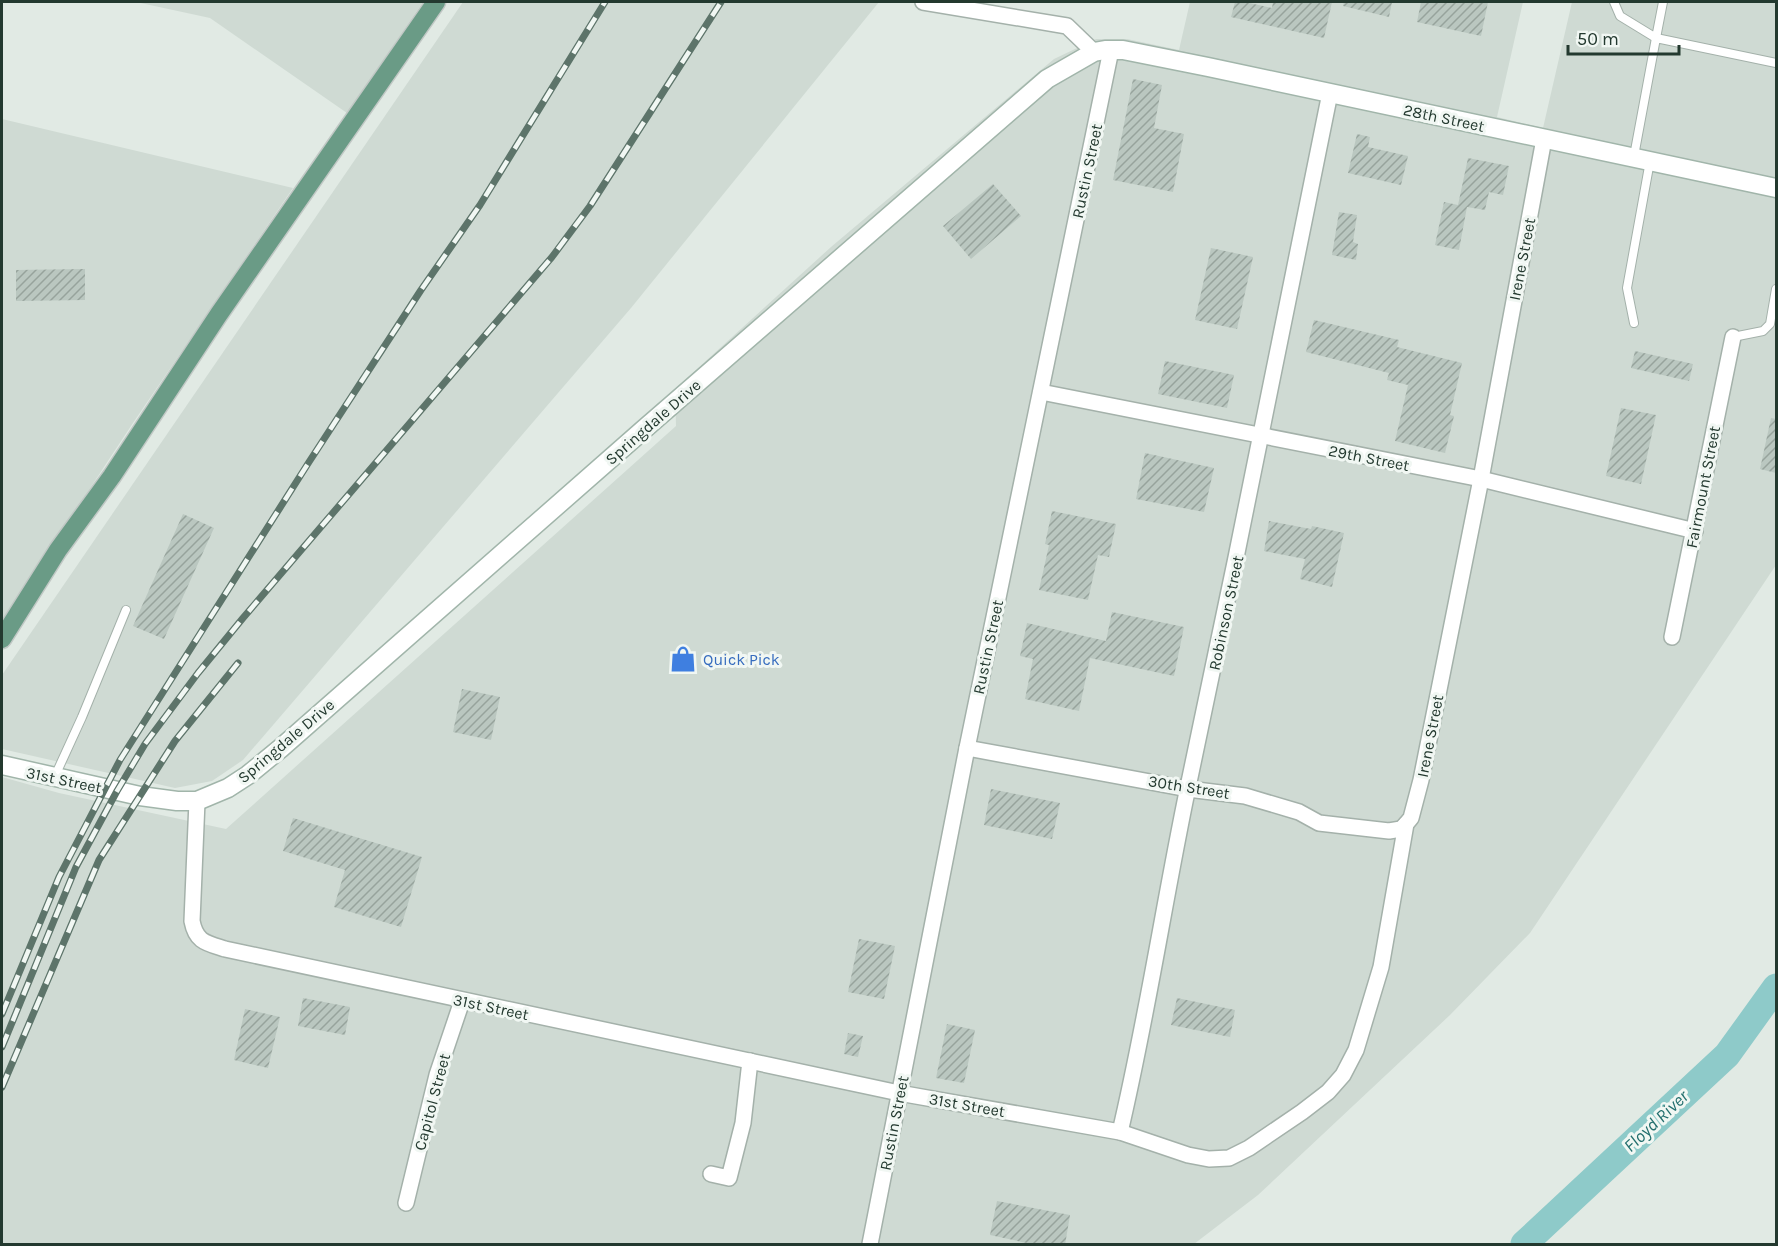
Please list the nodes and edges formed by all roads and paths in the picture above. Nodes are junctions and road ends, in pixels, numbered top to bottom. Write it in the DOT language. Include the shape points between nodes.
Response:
graph roads {
  1 [pos="436,2"];
  2 [pos="923,2"];
  3 [pos="1614,2"];
  4 [pos="1663,2"];
  5 [pos="1656,38"];
  6 [pos="1103,51"];
  7 [pos="1776,63"];
  8 [pos="1330,93"];
  9 [pos="1544,139"];
  10 [pos="1642,160"];
  11 [pos="1776,188"];
  12 [pos="1776,289"];
  13 [pos="1634,323"];
  14 [pos="1733,337"];
  15 [pos="1041,392"];
  16 [pos="1262,437"];
  17 [pos="1481,479"];
  18 [pos="1695,531"];
  19 [pos="126,610"];
  20 [pos="1672,637"];
  21 [pos="2,639"];
  22 [pos="968,748"];
  23 [pos="2,765"];
  24 [pos="55,778"];
  25 [pos="1188,789"];
  26 [pos="197,801"];
  27 [pos="1406,824"];
  28 [pos="462,1001"];
  29 [pos="750,1061"];
  30 [pos="899,1093"];
  31 [pos="1120,1132"];
  32 [pos="711,1174"];
  33 [pos="406,1203"];
  34 [pos="870,1245"];
  1 -- 21 [label="main road" via="58,550"];
  2 -- 6 [label="street" via="1066,26"];
  3 -- 5 [label="lane" via="1620,16"];
  4 -- 5 [label="lane"];
  5 -- 7 [label="lane"];
  5 -- 10 [label="lane"];
  6 -- 8 [label="street, 28th Street" via="1123,50"];
  6 -- 15 [label="street, Rustin Street"];
  6 -- 26 [label="street, Springdale Drive" via="1047,79 281,748 228,788"];
  8 -- 9 [label="street, 28th Street"];
  8 -- 16 [label="street, Robinson Street"];
  9 -- 10 [label="street, 28th Street"];
  9 -- 17 [label="street, Irene Street"];
  10 -- 11 [label="street, 28th Street"];
  10 -- 13 [label="lane" via="1627,288"];
  12 -- 14 [label="lane" via="1770,324 1763,331"];
  14 -- 18 [label="street, Fairmount Street"];
  15 -- 16 [label="street, 29th Street"];
  15 -- 22 [label="street, Rustin Street"];
  16 -- 17 [label="street, 29th Street"];
  16 -- 25 [label="street, Robinson Street"];
  17 -- 18 [label="street, 29th Street"];
  17 -- 27 [label="street, Irene Street" via="1421,780"];
  18 -- 20 [label="street, Fairmount Street"];
  19 -- 24 [label="lane"];
  22 -- 25 [label="street, 30th Street"];
  22 -- 30 [label="street, Rustin Street"];
  23 -- 24 [label="street, 31st Street"];
  24 -- 26 [label="street, 31st Street" via="140,796"];
  25 -- 27 [label="street, 30th Street" via="1245,796 1299,812 1319,823 1389,831"];
  25 -- 31 [label="street, Robinson Street"];
  26 -- 28 [label="street, 31st Street" via="192,921 194,932 203,942"];
  27 -- 31 [label="street, Irene Street" via="1382,967 1356,1050 1343,1075 1328,1092 1229,1158 1188,1155"];
  28 -- 29 [label="street, 31st Street"];
  28 -- 33 [label="street, Capitol Street" via="437,1075"];
  29 -- 30 [label="street, 31st Street"];
  29 -- 32 [label="street" via="743,1123 729,1178"];
  30 -- 31 [label="street, 31st Street"];
  30 -- 34 [label="street, Rustin Street"];
}
